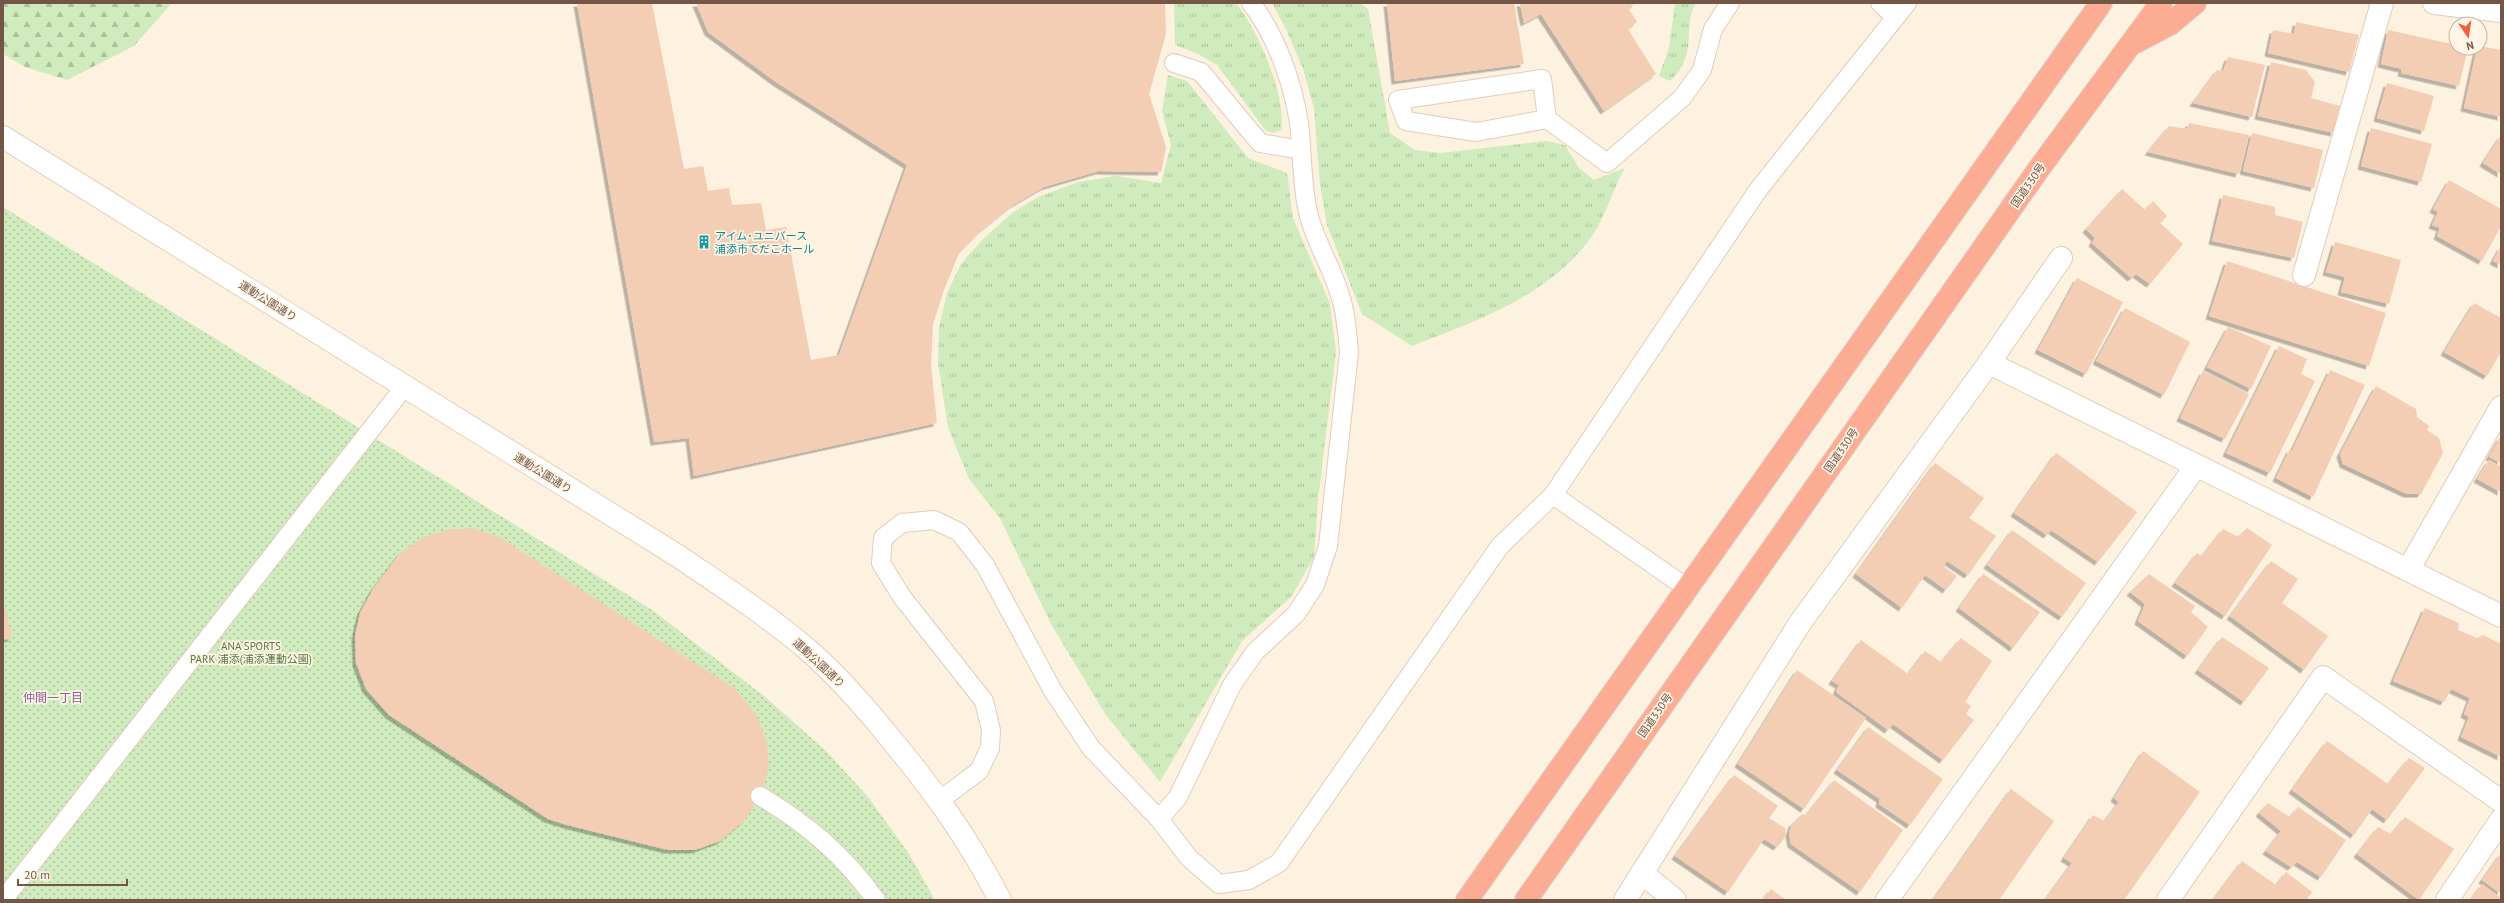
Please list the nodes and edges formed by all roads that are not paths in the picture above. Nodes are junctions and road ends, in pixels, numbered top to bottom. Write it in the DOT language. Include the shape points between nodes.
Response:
graph roads {
  1 [pos="1251,3"];
  2 [pos="1730,3"];
  3 [pos="1880,3"];
  4 [pos="1906,3"];
  5 [pos="2101,3"];
  6 [pos="2161,3"];
  7 [pos="2195,3"];
  8 [pos="2382,3"];
  9 [pos="2434,3"];
  10 [pos="2501,11"];
  11 [pos="1894,16"];
  12 [pos="2133,43"];
  13 [pos="1174,63"];
  14 [pos="1547,119"];
  15 [pos="3,137"];
  16 [pos="1301,150"];
  17 [pos="2061,258"];
  18 [pos="2304,275"];
  19 [pos="1989,363"];
  20 [pos="405,386"];
  21 [pos="2501,407"];
  22 [pos="2196,466"];
  23 [pos="1554,495"];
  24 [pos="2408,570"];
  25 [pos="1686,588"];
  26 [pos="2501,616"];
  27 [pos="760,796"];
  28 [pos="940,800"];
  29 [pos="2501,801"];
  30 [pos="1159,820"];
  31 [pos="2501,820"];
  32 [pos="1642,873"];
  33 [pos="3,900"];
  34 [pos="876,900"];
  35 [pos="1000,900"];
  36 [pos="1467,900"];
  37 [pos="1526,900"];
  38 [pos="1625,900"];
  39 [pos="1674,900"];
  40 [pos="1887,900"];
  41 [pos="2168,900"];
  42 [pos="2447,900"];
  1 -- 16 [label="lane" via="1272,38 1288,80 1298,122"];
  2 -- 14 [label="lane" via="1713,29 1702,70 1682,98 1607,163"];
  3 -- 11 [label="lane"];
  4 -- 11 [label="lane"];
  5 -- 25 [label="highway"];
  6 -- 12 [label="highway, 国道330号"];
  7 -- 12 [label="highway" via="2170,24"];
  8 -- 18 [label="street"];
  9 -- 10 [label="street"];
  11 -- 23 [label="lane" via="1758,190"];
  12 -- 37 [label="highway, 国道330号" via="2038,170"];
  13 -- 16 [label="lane" via="1201,72 1260,142"];
  14 -- 14 [label="lane" via="1476,132 1406,121 1398,100 1542,79"];
  15 -- 20 [label="street, 運動公園通り"];
  16 -- 30 [label="lane" via="1309,215 1317,243 1340,292 1349,352 1328,546 1315,585 1296,614 1255,652 1232,685 1178,797"];
  17 -- 19 [label="street"];
  19 -- 22 [label="street"];
  19 -- 32 [label="street" via="1800,623"];
  20 -- 28 [label="street, 運動公園通り" via="678,556 808,650 864,707"];
  20 -- 33 [label="lane"];
  21 -- 24 [label="street"];
  22 -- 24 [label="street"];
  22 -- 40 [label="street"];
  23 -- 25 [label="lane"];
  23 -- 30 [label="lane" via="1500,546 1279,863 1249,880 1219,884 1189,858"];
  24 -- 26 [label="street"];
  25 -- 36 [label="highway"];
  27 -- 34 [label="lane" via="795,817 831,846 859,876"];
  28 -- 30 [label="lane" via="979,771 990,748 990,722 984,701 902,597 881,563 883,538 902,523 934,520 959,532 985,565 1053,691 1091,748"];
  28 -- 35 [label="street, 運動公園通り"];
  29 -- 41 [label="street" via="2323,677"];
  31 -- 42 [label="street"];
  32 -- 38 [label="street"];
  32 -- 39 [label="street"];
}
